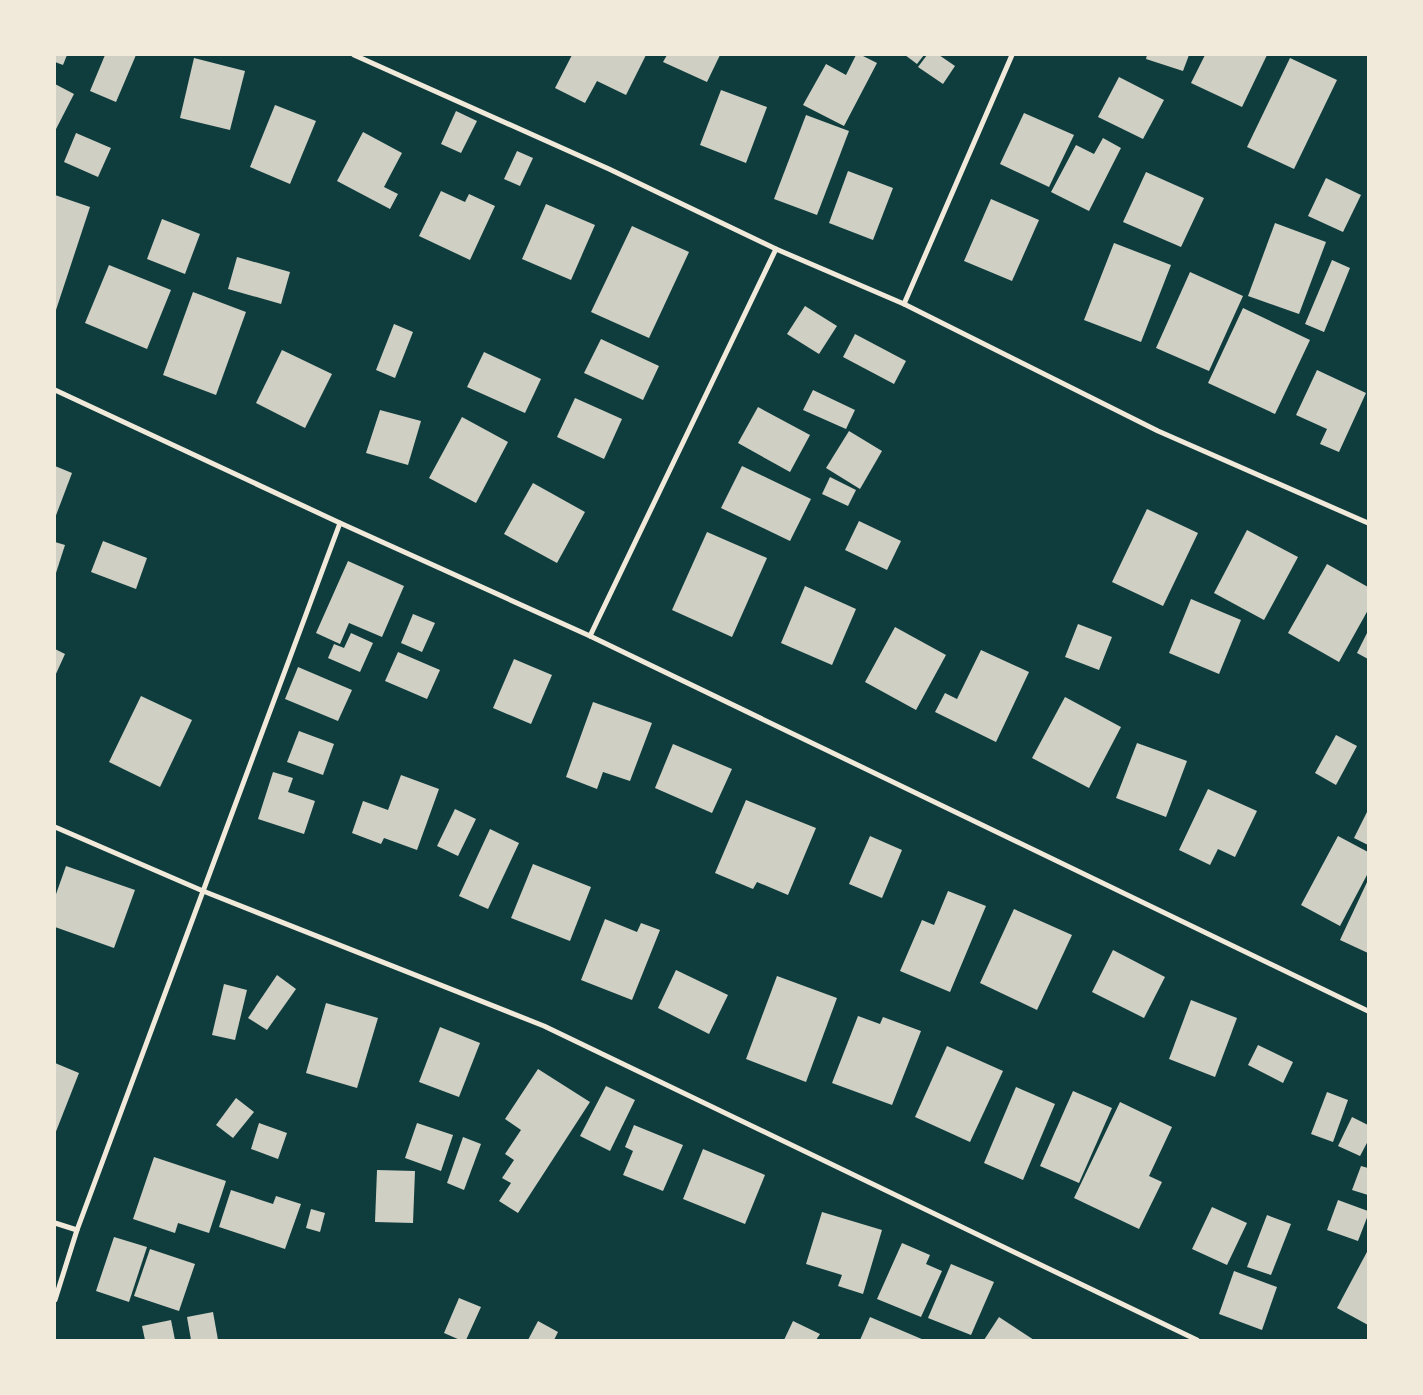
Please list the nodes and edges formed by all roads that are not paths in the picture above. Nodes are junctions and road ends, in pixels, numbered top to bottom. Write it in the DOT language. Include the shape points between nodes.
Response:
graph roads {
  1 [pos="354,55"];
  2 [pos="1012,55"];
  3 [pos="776,249"];
  4 [pos="904,304"];
  5 [pos="55,390"];
  6 [pos="340,523"];
  7 [pos="1368,523"];
  8 [pos="590,636"];
  9 [pos="55,827"];
  10 [pos="203,892"];
  11 [pos="1368,1010"];
  12 [pos="55,1224"];
  13 [pos="77,1230"];
  14 [pos="55,1300"];
  15 [pos="1196,1340"];
  1 -- 3 [label="street" via="609,169"];
  2 -- 4 [label="street"];
  3 -- 4 [label="street"];
  3 -- 8 [label="street"];
  4 -- 7 [label="street" via="1158,431"];
  5 -- 6 [label="street"];
  6 -- 8 [label="street"];
  6 -- 10 [label="street"];
  8 -- 11 [label="street"];
  9 -- 10 [label="street"];
  10 -- 13 [label="street"];
  10 -- 15 [label="street" via="544,1026"];
  12 -- 13 [label="street"];
  13 -- 14 [label="street"];
}
